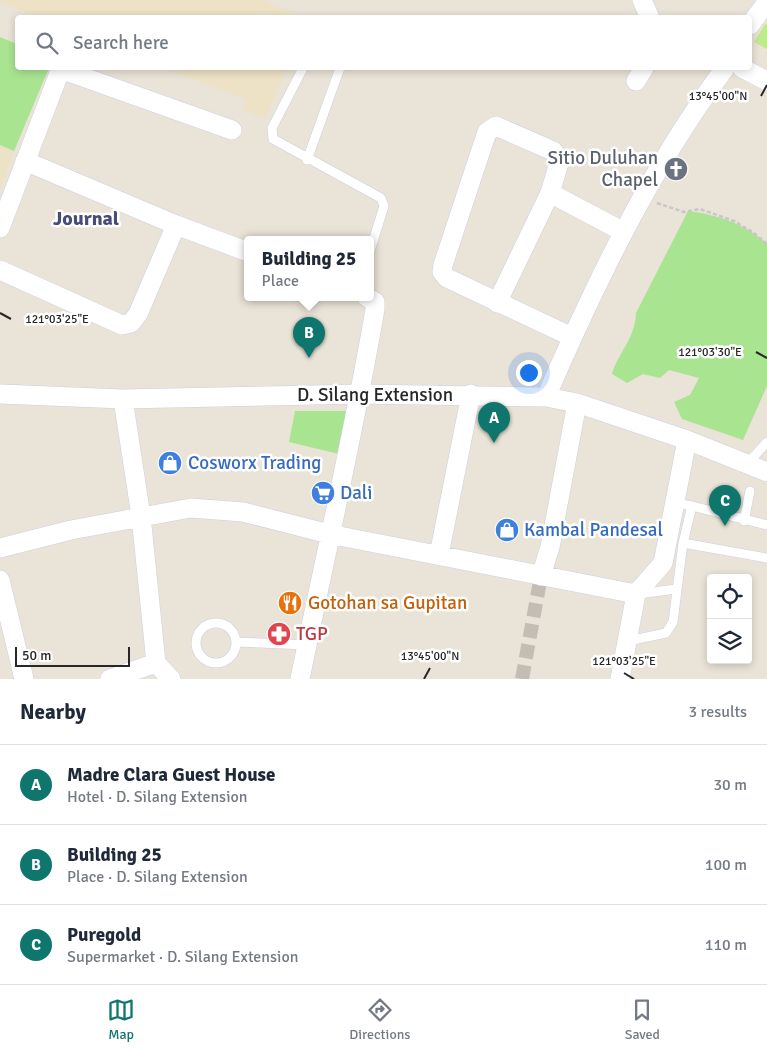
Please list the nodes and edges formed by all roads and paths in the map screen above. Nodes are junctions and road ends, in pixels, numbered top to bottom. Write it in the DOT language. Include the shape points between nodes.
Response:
graph roads {
  1 [pos="642,0"];
  2 [pos="765,2"];
  3 [pos="649,15"];
  4 [pos="752,22"];
  5 [pos="302,70"];
  6 [pos="339,70"];
  7 [pos="724,70"];
  8 [pos="746,70"];
  9 [pos="767,81"];
  10 [pos="232,130"];
  11 [pos="307,160"];
  12 [pos="25,161"];
  13 [pos="550,193"];
  14 [pos="642,198"];
  15 [pos="176,225"];
  16 [pos="0,228"];
  17 [pos="622,231"];
  18 [pos="374,238"];
  19 [pos="767,244"];
  20 [pos="244,250"];
  21 [pos="0,270"];
  22 [pos="373,301"];
  23 [pos="497,303"];
  24 [pos="572,337"];
  25 [pos="0,394"];
  26 [pos="361,394"];
  27 [pos="471,394"];
  28 [pos="546,397"];
  29 [pos="123,399"];
  30 [pos="577,403"];
  31 [pos="687,440"];
  32 [pos="767,442"];
  33 [pos="747,464"];
  34 [pos="767,472"];
  35 [pos="750,491"];
  36 [pos="683,505"];
  37 [pos="141,516"];
  38 [pos="744,521"];
  39 [pos="767,525"];
  40 [pos="329,534"];
  41 [pos="683,543"];
  42 [pos="0,548"];
  43 [pos="439,555"];
  44 [pos="767,558"];
  45 [pos="541,576"];
  46 [pos="0,580"];
  47 [pos="676,589"];
  48 [pos="636,594"];
  49 [pos="628,641"];
  50 [pos="236,642"];
  51 [pos="307,645"];
  52 [pos="156,663"];
  53 [pos="24,679"];
  54 [pos="110,679"];
  55 [pos="171,679"];
  56 [pos="300,679"];
  57 [pos="620,679"];
  1 -- 3 [label="street"];
  2 -- 4 [label="street"];
  5 -- 11 [label="lane" via="272,128 273,139"];
  6 -- 11 [label="lane"];
  7 -- 14 [label="street"];
  8 -- 9 [label="street"];
  10 -- 12 [label="street" via="69,72 61,72"];
  11 -- 18 [label="lane" via="381,198 384,206"];
  12 -- 15 [label="street"];
  12 -- 16 [label="street"];
  13 -- 17 [label="street"];
  13 -- 23 [label="street"];
  13 -- 23 [label="street" via="559,163 553,150 496,126 491,128 442,272 447,278"];
  14 -- 17 [label="street"];
  14 -- 19 [label="path" via="684,212 700,210 734,221"];
  15 -- 20 [label="street"];
  15 -- 21 [label="street" via="138,314 131,323 122,325"];
  17 -- 24 [label="street"];
  22 -- 26 [label="street" via="375,309"];
  23 -- 24 [label="street"];
  24 -- 28 [label="street"];
  25 -- 29 [label="street, D. Silang Extension"];
  26 -- 27 [label="street, D. Silang Extension"];
  26 -- 29 [label="street, D. Silang Extension"];
  26 -- 40 [label="street"];
  27 -- 28 [label="street, D. Silang Extension"];
  27 -- 43 [label="street"];
  28 -- 30 [label="street, D. Silang Extension"];
  29 -- 37 [label="street"];
  30 -- 31 [label="street, D. Silang Extension"];
  30 -- 45 [label="street" via="550,547"];
  31 -- 33 [label="street, D. Silang Extension"];
  31 -- 36 [label="street"];
  32 -- 33 [label="lane"];
  33 -- 34 [label="street, D. Silang Extension"];
  35 -- 38 [label="lane"];
  36 -- 38 [label="lane"];
  36 -- 41 [label="lane"];
  36 -- 48 [label="street" via="663,563"];
  37 -- 40 [label="street" via="191,508 243,512"];
  37 -- 42 [label="street"];
  37 -- 52 [label="street"];
  38 -- 39 [label="lane"];
  40 -- 43 [label="street"];
  40 -- 51 [label="street"];
  41 -- 44 [label="lane"];
  41 -- 47 [label="lane"];
  43 -- 45 [label="street"];
  45 -- 48 [label="street"];
  46 -- 53 [label="street"];
  47 -- 48 [label="lane"];
  47 -- 49 [label="lane" via="670,629 666,633"];
  48 -- 49 [label="street"];
  49 -- 57 [label="street"];
  50 -- 50 [label="lane" via="233,631 224,624 212,623 202,628 195,640 198,653 208,662 222,663 233,655"];
  50 -- 51 [label="lane"];
  51 -- 56 [label="street"];
  52 -- 54 [label="street"];
  52 -- 55 [label="street"];
}
